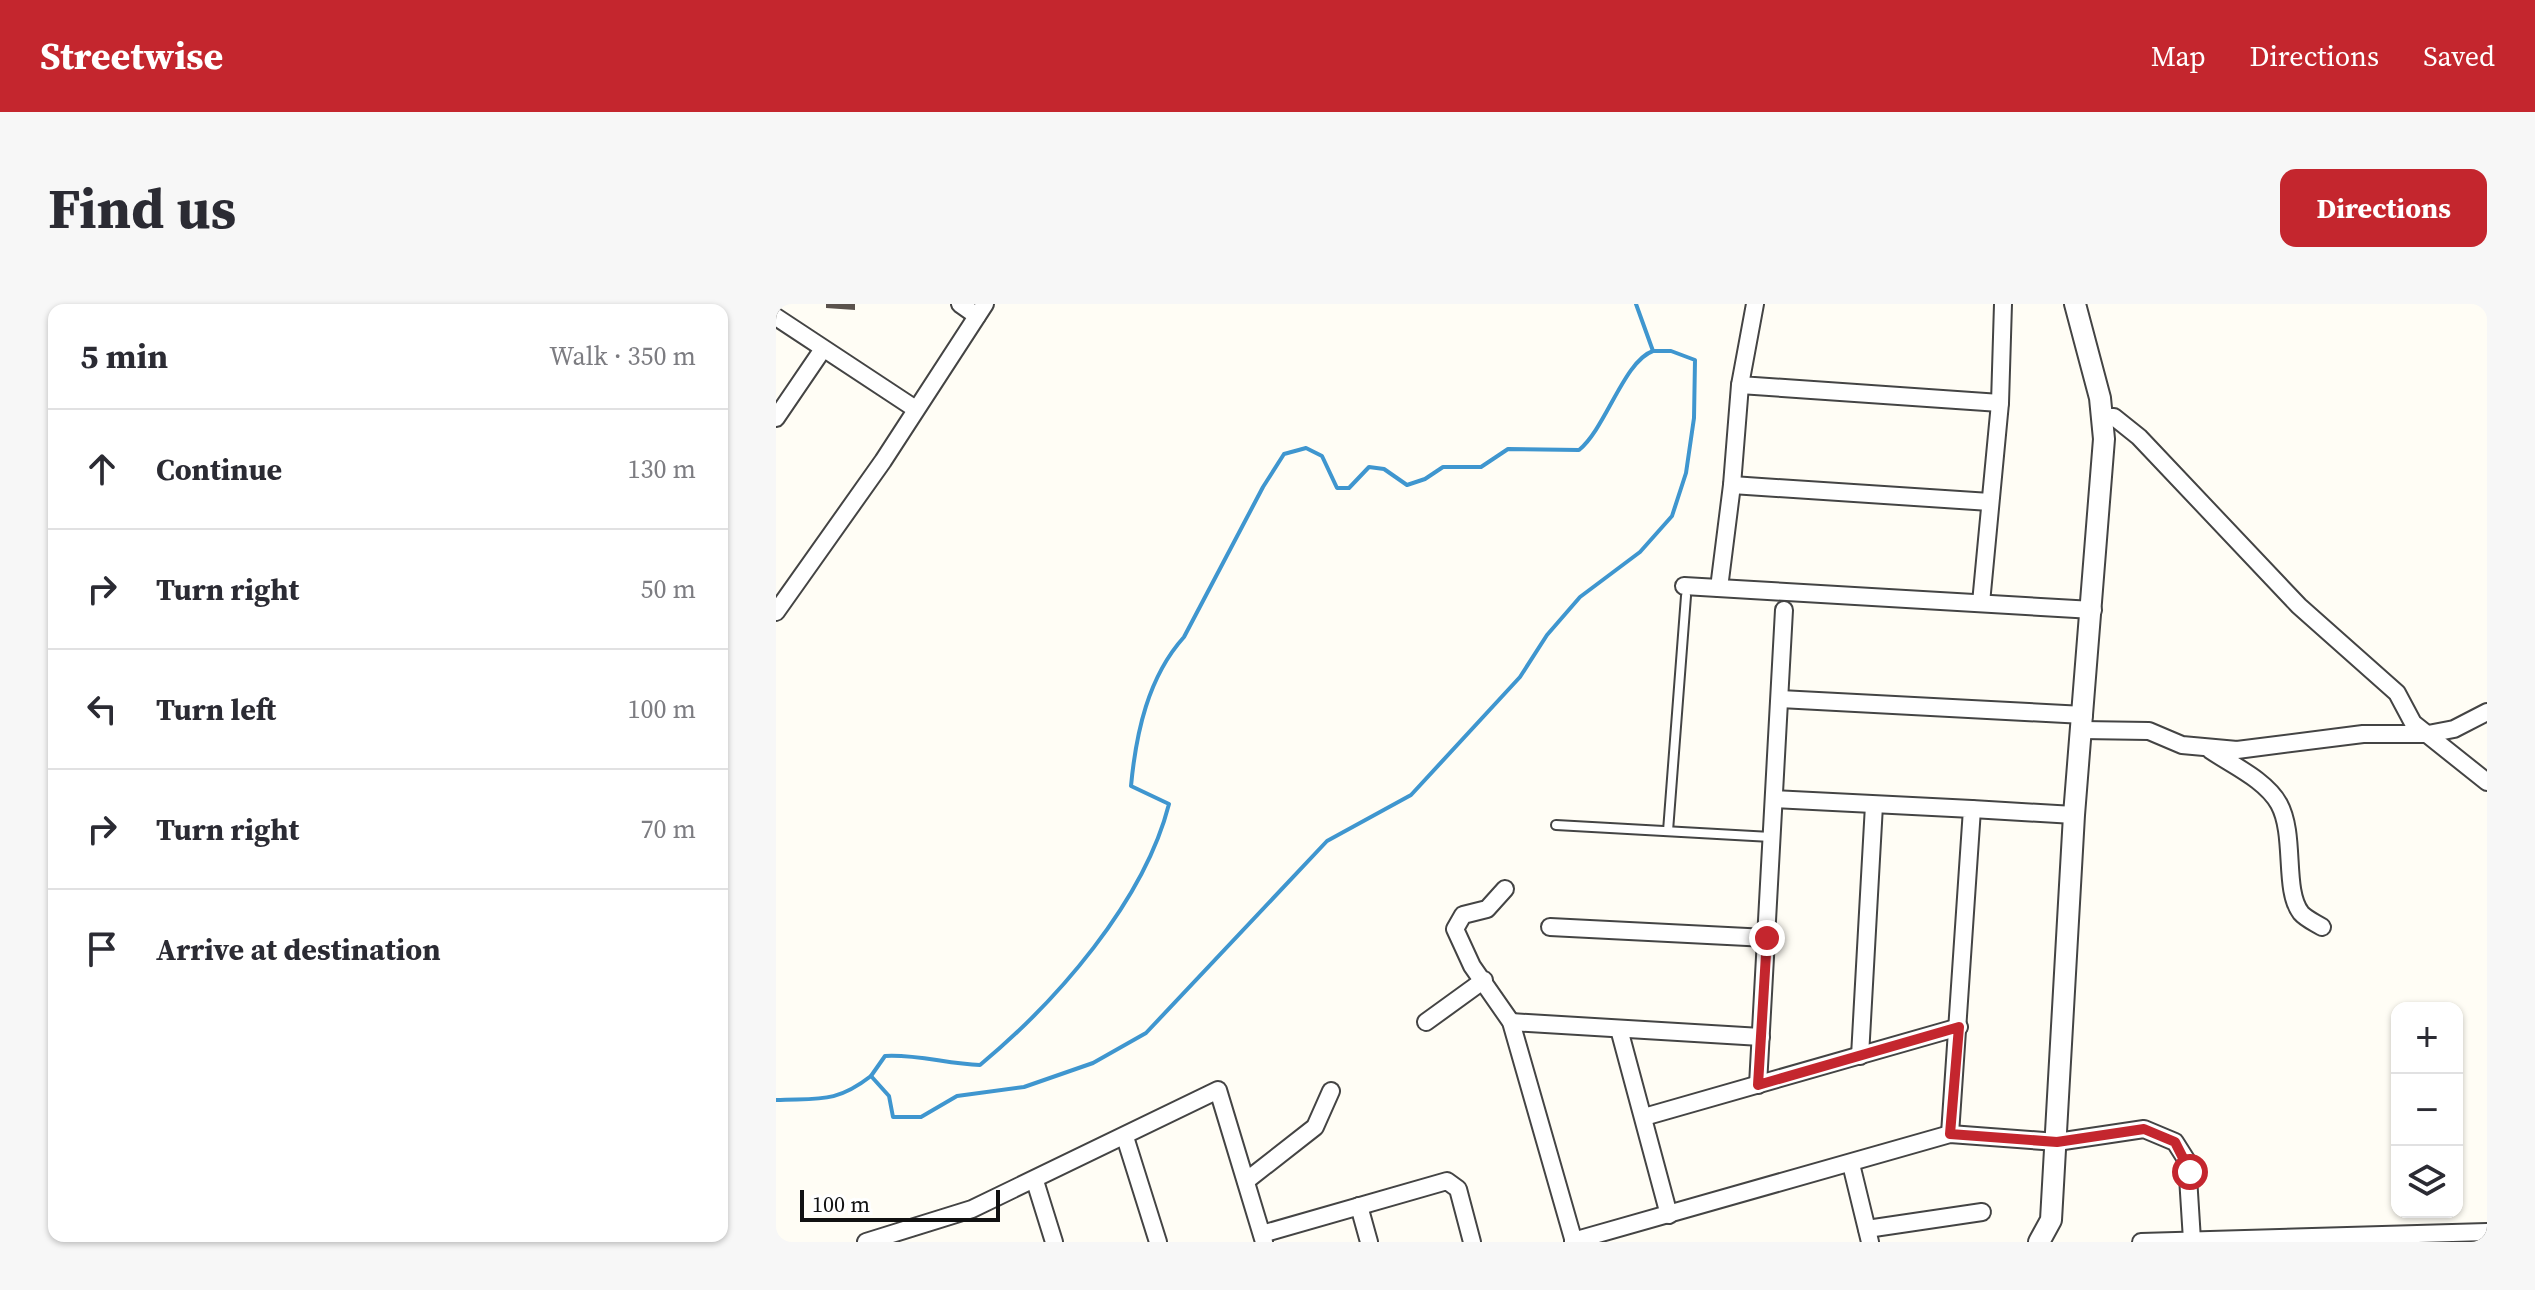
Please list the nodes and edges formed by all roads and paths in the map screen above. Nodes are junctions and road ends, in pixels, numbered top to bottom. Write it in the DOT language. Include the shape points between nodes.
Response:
graph roads {
  1 [pos="960,304"];
  2 [pos="1755,304"];
  3 [pos="2003,304"];
  4 [pos="2075,304"];
  5 [pos="981,310"];
  6 [pos="776,317"];
  7 [pos="823,349"];
  8 [pos="1740,385"];
  9 [pos="2000,403"];
  10 [pos="914,408"];
  11 [pos="2102,417"];
  12 [pos="776,418"];
  13 [pos="1732,485"];
  14 [pos="1990,502"];
  15 [pos="1719,588"];
  16 [pos="1685,591"];
  17 [pos="1981,603"];
  18 [pos="1784,610"];
  19 [pos="2093,610"];
  20 [pos="776,612"];
  21 [pos="1780,699"];
  22 [pos="2487,712"];
  23 [pos="2083,723"];
  24 [pos="2428,734"];
  25 [pos="2209,749"];
  26 [pos="2487,782"];
  27 [pos="1774,799"];
  28 [pos="1874,805"];
  29 [pos="1972,809"];
  30 [pos="2074,815"];
  31 [pos="1556,825"];
  32 [pos="1668,831"];
  33 [pos="1772,837"];
  34 [pos="1505,889"];
  35 [pos="1550,927"];
  36 [pos="2322,927"];
  37 [pos="1767,938"];
  38 [pos="1484,980"];
  39 [pos="1426,1022"];
  40 [pos="1511,1022"];
  41 [pos="1959,1027"];
  42 [pos="1619,1029"];
  43 [pos="1761,1037"];
  44 [pos="1860,1056"];
  45 [pos="1758,1085"];
  46 [pos="1331,1091"];
  47 [pos="1644,1117"];
  48 [pos="1950,1134"];
  49 [pos="1125,1137"];
  50 [pos="2057,1142"];
  51 [pos="1851,1164"];
  52 [pos="1035,1181"];
  53 [pos="1246,1181"];
  54 [pos="1359,1206"];
  55 [pos="1982,1212"];
  56 [pos="1669,1215"];
  57 [pos="2487,1232"];
  58 [pos="1868,1235"];
  59 [pos="1263,1238"];
  60 [pos="2192,1240"];
  61 [pos="866,1242"];
  62 [pos="1054,1242"];
  63 [pos="1158,1242"];
  64 [pos="1369,1242"];
  65 [pos="1472,1242"];
  66 [pos="1573,1242"];
  67 [pos="2039,1242"];
  68 [pos="2141,1242"];
  1 -- 5 [label="street"];
  2 -- 8 [label="street"];
  3 -- 9 [label="street"];
  4 -- 11 [label="street"];
  5 -- 10 [label="street"];
  6 -- 7 [label="street"];
  7 -- 10 [label="street"];
  7 -- 12 [label="street"];
  8 -- 9 [label="street"];
  8 -- 13 [label="street"];
  9 -- 14 [label="street"];
  10 -- 20 [label="street" via="883,461"];
  11 -- 19 [label="street"];
  11 -- 24 [label="street" via="2114,417 2139,437 2299,606 2397,693 2413,723"];
  13 -- 14 [label="street"];
  13 -- 15 [label="street"];
  14 -- 17 [label="street"];
  15 -- 16 [label="street"];
  15 -- 17 [label="street"];
  16 -- 32 [label="lane"];
  17 -- 19 [label="street"];
  18 -- 21 [label="street"];
  19 -- 23 [label="street"];
  21 -- 23 [label="street"];
  21 -- 27 [label="street"];
  22 -- 24 [label="street" via="2454,729"];
  23 -- 25 [label="street" via="2149,731"];
  23 -- 30 [label="street"];
  24 -- 25 [label="street" via="2363,734"];
  24 -- 26 [label="street"];
  25 -- 36 [label="street" via="2269,790 2278,802 2290,838 2295,901 2302,915"];
  27 -- 28 [label="street"];
  27 -- 33 [label="street"];
  28 -- 29 [label="street"];
  28 -- 44 [label="street"];
  29 -- 30 [label="street"];
  29 -- 41 [label="street"];
  30 -- 50 [label="street"];
  31 -- 32 [label="lane"];
  32 -- 33 [label="lane"];
  33 -- 37 [label="street"];
  34 -- 38 [label="street" via="1487,909 1456,922 1472,966"];
  35 -- 37 [label="street"];
  37 -- 43 [label="street"];
  38 -- 39 [label="street"];
  38 -- 40 [label="street"];
  40 -- 42 [label="street"];
  40 -- 66 [label="street"];
  41 -- 44 [label="street"];
  41 -- 48 [label="street"];
  42 -- 43 [label="street"];
  42 -- 47 [label="street"];
  43 -- 45 [label="street"];
  44 -- 45 [label="street"];
  45 -- 47 [label="street"];
  46 -- 53 [label="street" via="1315,1127"];
  47 -- 56 [label="street"];
  48 -- 50 [label="street"];
  48 -- 51 [label="street"];
  49 -- 52 [label="street"];
  49 -- 53 [label="street" via="1218,1090"];
  49 -- 63 [label="street"];
  50 -- 60 [label="street" via="2144,1129 2175,1142 2190,1172"];
  50 -- 67 [label="street" via="2051,1220"];
  51 -- 56 [label="street"];
  51 -- 58 [label="street"];
  52 -- 61 [label="street" via="972,1209"];
  52 -- 62 [label="street"];
  53 -- 59 [label="street"];
  54 -- 59 [label="street"];
  54 -- 64 [label="street"];
  54 -- 65 [label="street" via="1447,1181 1458,1189"];
  55 -- 58 [label="street"];
  56 -- 66 [label="street"];
  57 -- 60 [label="street"];
  60 -- 68 [label="street"];
}
